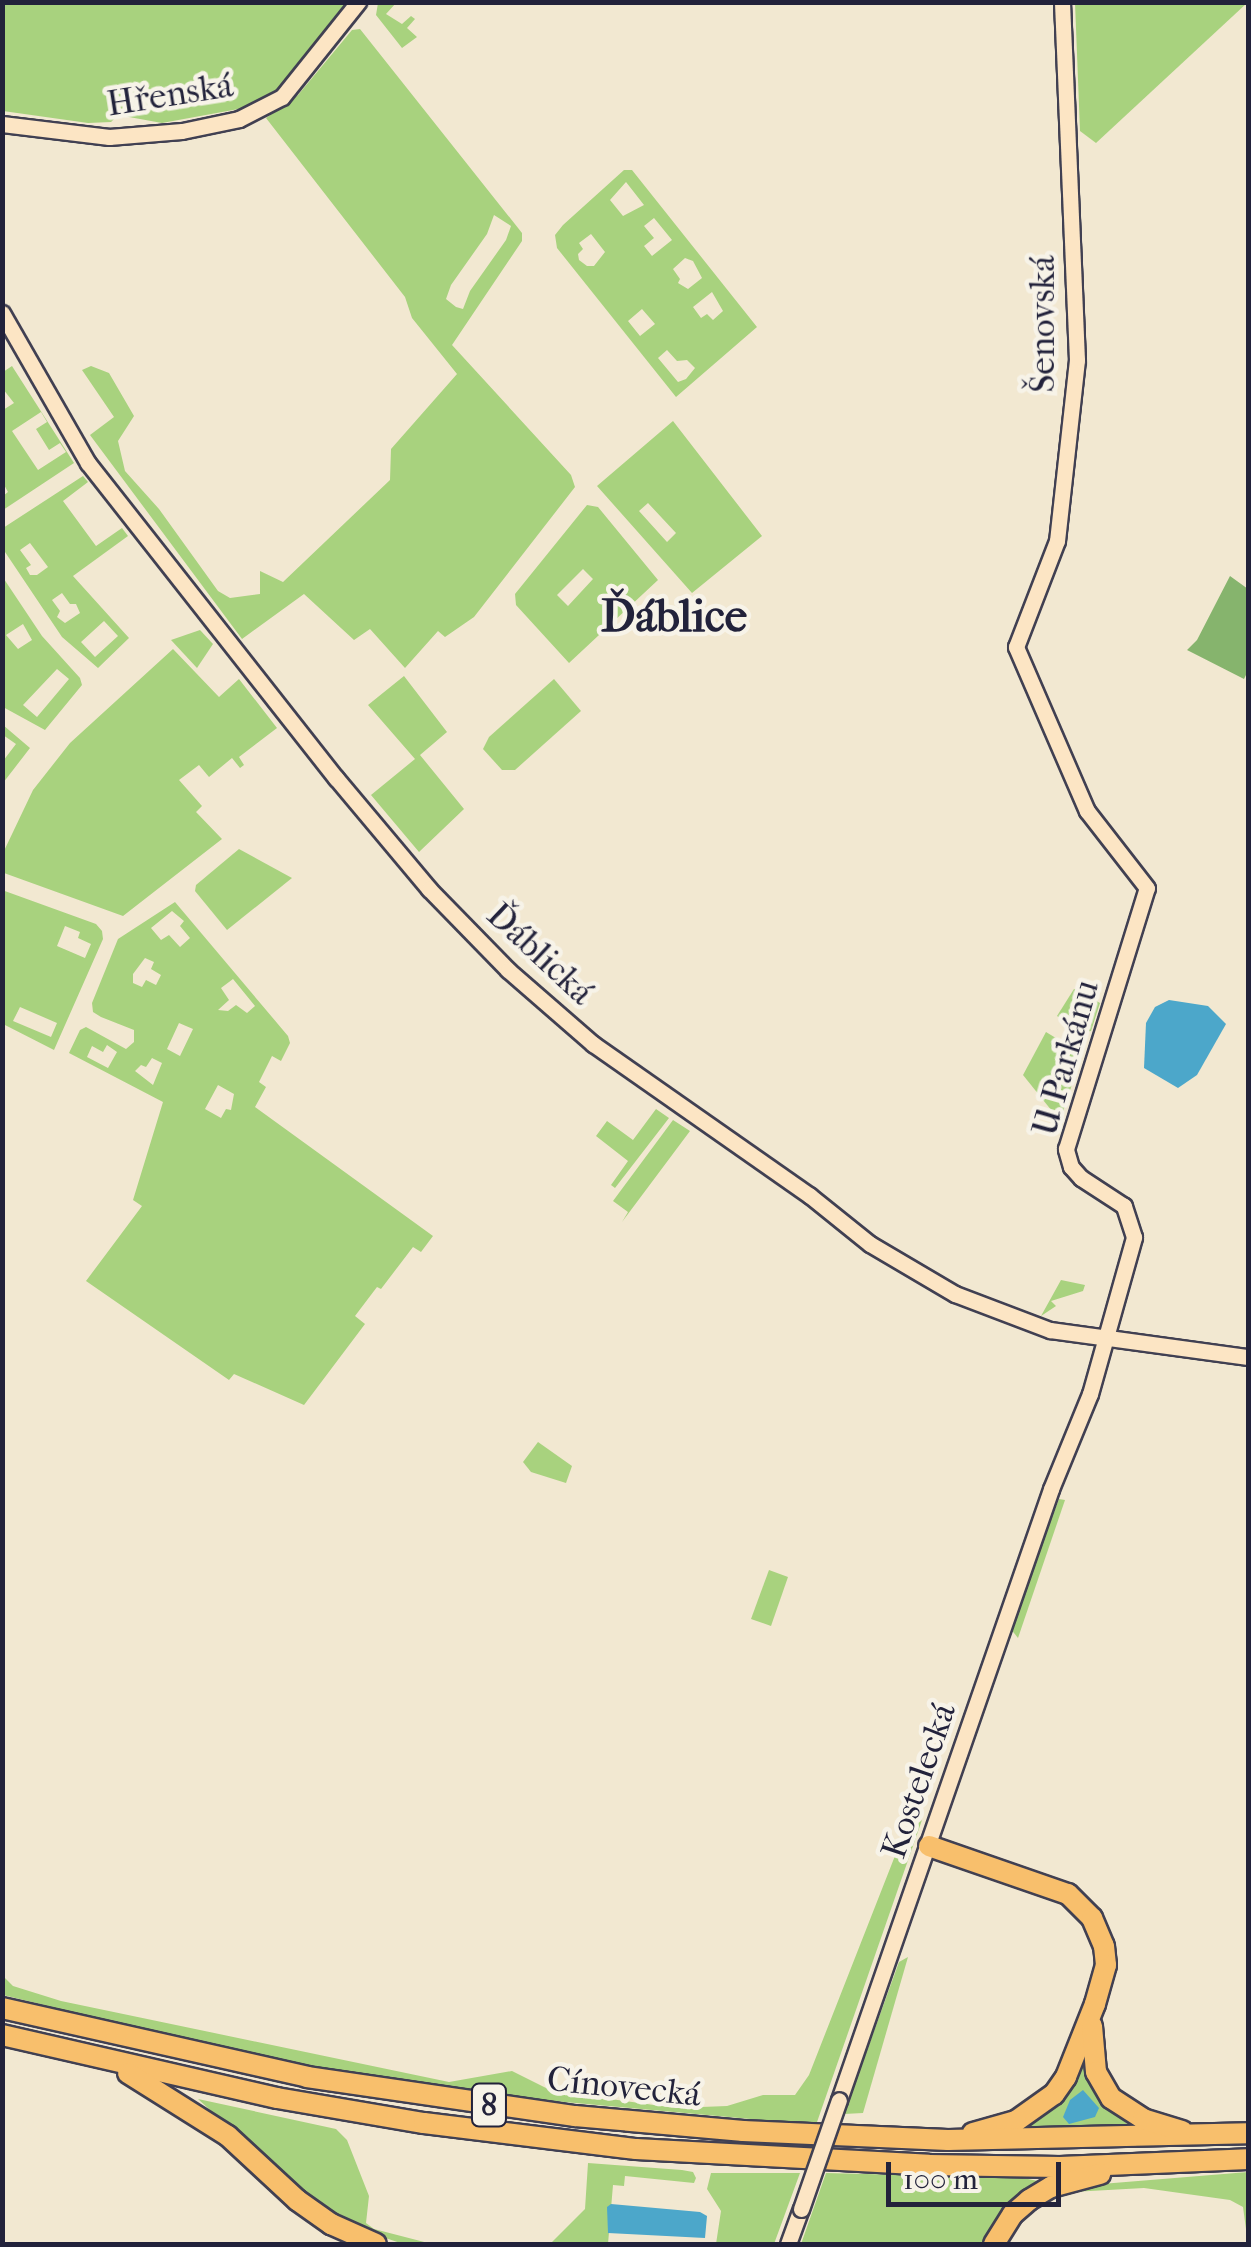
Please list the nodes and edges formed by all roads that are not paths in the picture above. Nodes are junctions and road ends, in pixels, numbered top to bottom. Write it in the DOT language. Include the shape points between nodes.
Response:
graph roads {
  1 [pos="358,2"];
  2 [pos="1062,2"];
  3 [pos="2,124"];
  4 [pos="2,313"];
  5 [pos="1077,790"];
  6 [pos="1108,1337"];
  7 [pos="1248,1358"];
  8 [pos="929,1846"];
  9 [pos="1095,2004"];
  10 [pos="2,2008"];
  11 [pos="2,2035"];
  12 [pos="112,2063"];
  13 [pos="1248,2134"];
  14 [pos="1200,2137"];
  15 [pos="948,2140"];
  16 [pos="1248,2159"];
  17 [pos="1131,2165"];
  18 [pos="376,2244"];
  19 [pos="788,2244"];
  20 [pos="994,2244"];
  1 -- 3 [label="main road, Hřenská" via="282,97 239,120 109,137"];
  2 -- 5 [label="main road, Šenovská" via="1077,360 1057,541 1016,638 1018,657"];
  4 -- 6 [label="main road, Ďáblická" via="88,463 415,874 508,970 593,1044 908,1269 1014,1319"];
  5 -- 6 [label="main road, U Parkánu" via="1147,888 1066,1150 1071,1167 1116,1198 1132,1221 1132,1257"];
  6 -- 7 [label="main road, Ďáblická"];
  6 -- 8 [label="main road, Kostelecká"];
  8 -- 9 [label="highway" via="1051,1886 1082,1905 1104,1946"];
  8 -- 19 [label="main road, Kostelecká, bridge"];
  9 -- 14 [label="highway" via="1092,2056 1111,2098 1143,2119"];
  9 -- 15 [label="highway" via="1066,2077 1043,2105 1016,2121"];
  10 -- 15 [label="highway, Cínovecká / 8" via="216,2059 504,2107 726,2130"];
  11 -- 12 [label="highway, Cínovecká / 8"];
  12 -- 17 [label="highway, Cínovecká / 8" via="424,2123 620,2147 844,2163"];
  12 -- 18 [label="highway" via="228,2136 332,2224"];
  13 -- 14 [label="highway, Cínovecká / 8"];
  14 -- 15 [label="highway, Cínovecká / 8"];
  16 -- 17 [label="highway, Cínovecká / 8"];
  17 -- 20 [label="highway" via="1028,2200"];
}
